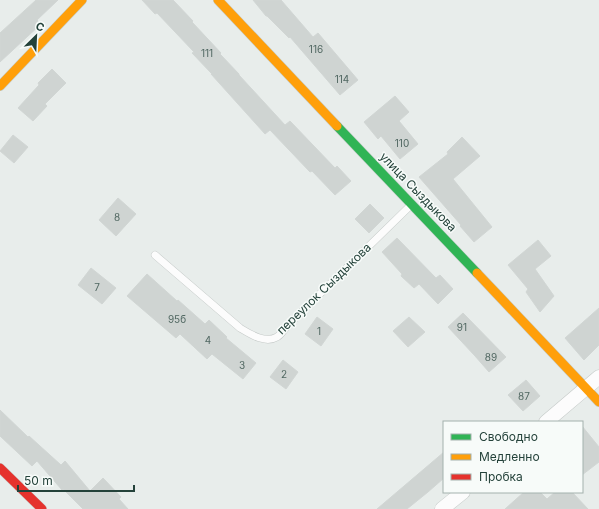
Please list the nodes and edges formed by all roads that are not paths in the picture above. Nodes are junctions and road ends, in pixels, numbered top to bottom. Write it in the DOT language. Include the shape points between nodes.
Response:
graph roads {
  1 [pos="82,0"];
  2 [pos="218,0"];
  3 [pos="0,86"];
  4 [pos="412,204"];
  5 [pos="155,255"];
  6 [pos="599,377"];
  7 [pos="587,388"];
  8 [pos="599,402"];
  9 [pos="547,421"];
  10 [pos="0,468"];
  11 [pos="462,493"];
  12 [pos="42,509"];
  13 [pos="442,509"];
  1 -- 3 [label="street"];
  2 -- 4 [label="street, улица Сыздыкова"];
  4 -- 5 [label="lane, переулок Сыздыкова" via="277,337 266,339 240,328"];
  4 -- 7 [label="street, улица Сыздыкова"];
  6 -- 7 [label="street"];
  7 -- 8 [label="street, улица Сыздыкова"];
  7 -- 9 [label="street"];
  10 -- 12 [label="street"];
  11 -- 13 [label="street"];
}
